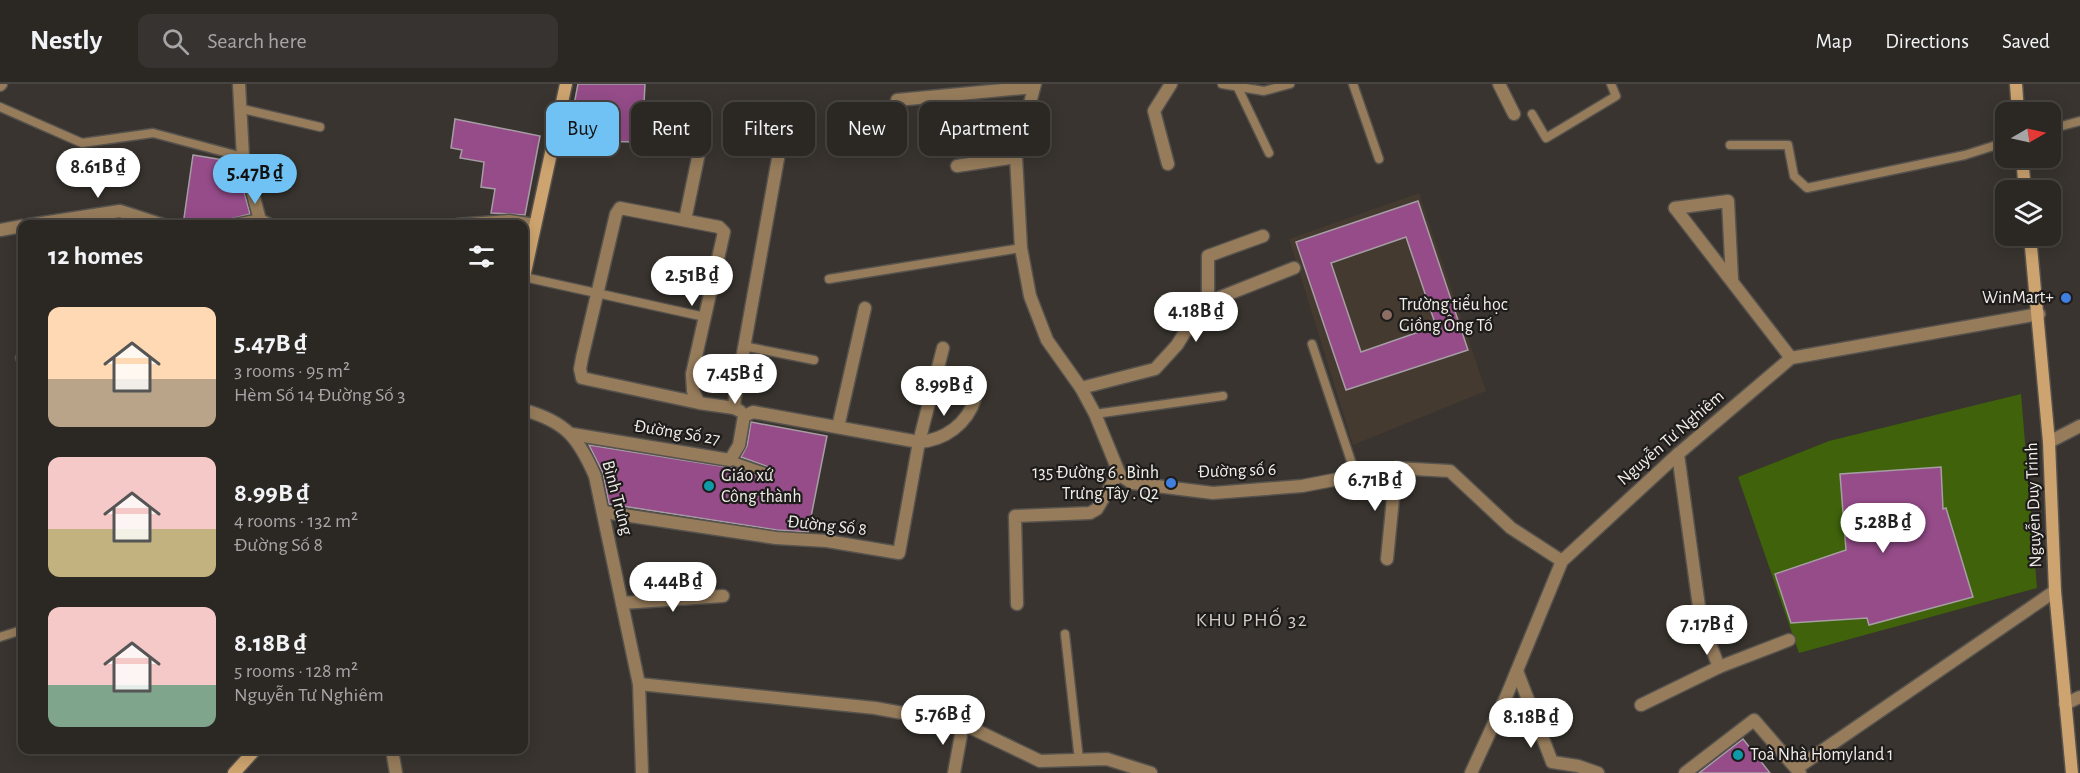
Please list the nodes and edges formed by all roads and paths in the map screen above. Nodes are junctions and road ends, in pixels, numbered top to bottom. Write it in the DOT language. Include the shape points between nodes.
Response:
graph roads {
  1 [pos="239,84"];
  2 [pos="566,84"];
  3 [pos="1171,84"];
  4 [pos="1222,84"];
  5 [pos="1290,84"];
  6 [pos="1353,84"];
  7 [pos="1499,84"];
  8 [pos="1611,84"];
  9 [pos="2016,84"];
  10 [pos="1034,85"];
  11 [pos="1238,88"];
  12 [pos="897,100"];
  13 [pos="2017,102"];
  14 [pos="0,107"];
  15 [pos="243,109"];
  16 [pos="1514,114"];
  17 [pos="1532,114"];
  18 [pos="2080,121"];
  19 [pos="2061,126"];
  20 [pos="320,128"];
  21 [pos="1730,145"];
  22 [pos="1995,146"];
  23 [pos="1269,153"];
  24 [pos="698,156"];
  25 [pos="778,156"];
  26 [pos="243,157"];
  27 [pos="1016,157"];
  28 [pos="1380,159"];
  29 [pos="1168,164"];
  30 [pos="957,166"];
  31 [pos="62,220"];
  32 [pos="148,220"];
  33 [pos="264,220"];
  34 [pos="685,220"];
  35 [pos="528,224"];
  36 [pos="535,225"];
  37 [pos="18,227"];
  38 [pos="0,230"];
  39 [pos="1263,237"];
  40 [pos="2031,246"];
  41 [pos="1021,248"];
  42 [pos="528,258"];
  43 [pos="1294,268"];
  44 [pos="528,278"];
  45 [pos="829,279"];
  46 [pos="1732,279"];
  47 [pos="598,293"];
  48 [pos="1203,304"];
  49 [pos="865,308"];
  50 [pos="2039,314"];
  51 [pos="705,317"];
  52 [pos="1312,344"];
  53 [pos="743,346"];
  54 [pos="943,348"];
  55 [pos="1791,358"];
  56 [pos="814,360"];
  57 [pos="1080,388"];
  58 [pos="1224,396"];
  59 [pos="975,399"];
  60 [pos="699,403"];
  61 [pos="734,408"];
  62 [pos="528,412"];
  63 [pos="748,414"];
  64 [pos="1095,414"];
  65 [pos="2080,426"];
  66 [pos="838,427"];
  67 [pos="572,434"];
  68 [pos="919,442"];
  69 [pos="2049,442"];
  70 [pos="1678,454"];
  71 [pos="730,460"];
  72 [pos="1396,468"];
  73 [pos="765,472"];
  74 [pos="1120,475"];
  75 [pos="1356,476"];
  76 [pos="604,512"];
  77 [pos="1387,559"];
  78 [pos="1562,561"];
  79 [pos="2055,591"];
  80 [pos="723,596"];
  81 [pos="622,603"];
  82 [pos="1017,604"];
  83 [pos="18,631"];
  84 [pos="1065,634"];
  85 [pos="0,637"];
  86 [pos="1789,640"];
  87 [pos="1719,667"];
  88 [pos="1516,671"];
  89 [pos="639,684"];
  90 [pos="2080,697"];
  91 [pos="2065,704"];
  92 [pos="1641,705"];
  93 [pos="963,724"];
  94 [pos="251,754"];
  95 [pos="393,754"];
  96 [pos="1079,760"];
  97 [pos="1798,771"];
  98 [pos="234,773"];
  99 [pos="396,773"];
  100 [pos="642,773"];
  101 [pos="954,773"];
  102 [pos="1151,773"];
  103 [pos="1470,773"];
  104 [pos="1598,773"];
  105 [pos="1685,773"];
  106 [pos="2072,773"];
  1 -- 15 [label="street"];
  2 -- 36 [label="main road"];
  3 -- 29 [label="street" via="1154,111"];
  4 -- 11 [label="lane"];
  5 -- 11 [label="lane" via="1264,91"];
  6 -- 28 [label="lane"];
  7 -- 16 [label="street"];
  8 -- 17 [label="lane" via="1616,96 1546,138"];
  9 -- 13 [label="main road"];
  10 -- 12 [label="street"];
  10 -- 27 [label="street"];
  11 -- 23 [label="lane"];
  14 -- 26 [label="lane" via="82,142 153,133"];
  15 -- 20 [label="lane"];
  15 -- 26 [label="street"];
  18 -- 19 [label="lane"];
  21 -- 22 [label="lane" via="1788,145 1794,176 1807,188 1965,156"];
  24 -- 34 [label="street"];
  25 -- 53 [label="street"];
  26 -- 33 [label="street"];
  27 -- 30 [label="street"];
  27 -- 41 [label="street"];
  31 -- 32 [label="street" via="120,211"];
  34 -- 47 [label="street" via="620,208"];
  34 -- 51 [label="street" via="719,227 724,232"];
  35 -- 36 [label="street"];
  36 -- 42 [label="main road"];
  37 -- 38 [label="street"];
  39 -- 48 [label="street" via="1208,256 1208,296"];
  40 -- 50 [label="main road, Nguyễn Duy Trinh"];
  41 -- 45 [label="lane"];
  41 -- 57 [label="street" via="1029,296 1047,340"];
  43 -- 48 [label="street"];
  44 -- 47 [label="lane"];
  46 -- 46 [label="street" via="1728,201 1675,208 1725,270"];
  46 -- 55 [label="street"];
  47 -- 51 [label="lane"];
  47 -- 60 [label="street" via="580,369 582,378"];
  48 -- 57 [label="street" via="1177,345 1155,369"];
  49 -- 66 [label="street"];
  50 -- 55 [label="street"];
  50 -- 69 [label="main road, Nguyễn Duy Trinh"];
  51 -- 60 [label="street" via="692,374 693,391"];
  52 -- 75 [label="lane"];
  53 -- 56 [label="lane"];
  53 -- 61 [label="street"];
  54 -- 68 [label="street"];
  55 -- 70 [label="street, Nguyễn Tư Nghiêm"];
  57 -- 64 [label="street"];
  58 -- 64 [label="lane"];
  59 -- 68 [label="street" via="968,417 955,428 930,441"];
  60 -- 61 [label="street"];
  61 -- 63 [label="street"];
  62 -- 67 [label="street, Bình Trưng" via="561,424"];
  63 -- 66 [label="street"];
  63 -- 71 [label="street, Đường Số 27"];
  64 -- 74 [label="street"];
  65 -- 69 [label="street"];
  66 -- 68 [label="street"];
  67 -- 71 [label="street, Đường Số 27"];
  67 -- 76 [label="street, Bình Trưng" via="595,476"];
  68 -- 76 [label="street, Đường Số 8" via="899,553"];
  69 -- 79 [label="main road, Nguyễn Duy Trinh"];
  70 -- 78 [label="street, Nguyễn Tư Nghiêm"];
  70 -- 87 [label="street" via="1701,621"];
  71 -- 73 [label="lane"];
  72 -- 75 [label="street, Đường số 6"];
  72 -- 77 [label="street"];
  72 -- 78 [label="street, Đường số 6" via="1450,471 1511,528"];
  74 -- 75 [label="street, Đường số 6" via="1132,483 1213,493 1302,486"];
  74 -- 82 [label="street" via="1093,512 1015,516"];
  76 -- 81 [label="street, Bình Trưng"];
  78 -- 88 [label="street, Nguyễn Tư Nghiêm"];
  79 -- 91 [label="main road, Nguyễn Duy Trinh"];
  79 -- 97 [label="street"];
  80 -- 81 [label="street"];
  81 -- 89 [label="street, Bình Trưng"];
  83 -- 85 [label="lane"];
  84 -- 96 [label="lane"];
  86 -- 87 [label="street"];
  87 -- 92 [label="street"];
  88 -- 103 [label="street, Nguyễn Tư Nghiêm"];
  88 -- 104 [label="street" via="1552,762"];
  89 -- 93 [label="street" via="875,708"];
  89 -- 100 [label="street, Bình Trưng"];
  90 -- 91 [label="street"];
  91 -- 106 [label="main road, Nguyễn Duy Trinh"];
  93 -- 96 [label="street" via="1040,761"];
  93 -- 101 [label="street"];
  94 -- 98 [label="main road"];
  95 -- 99 [label="street"];
  96 -- 102 [label="street" via="1107,759"];
  97 -- 105 [label="street" via="1754,720"];
}
